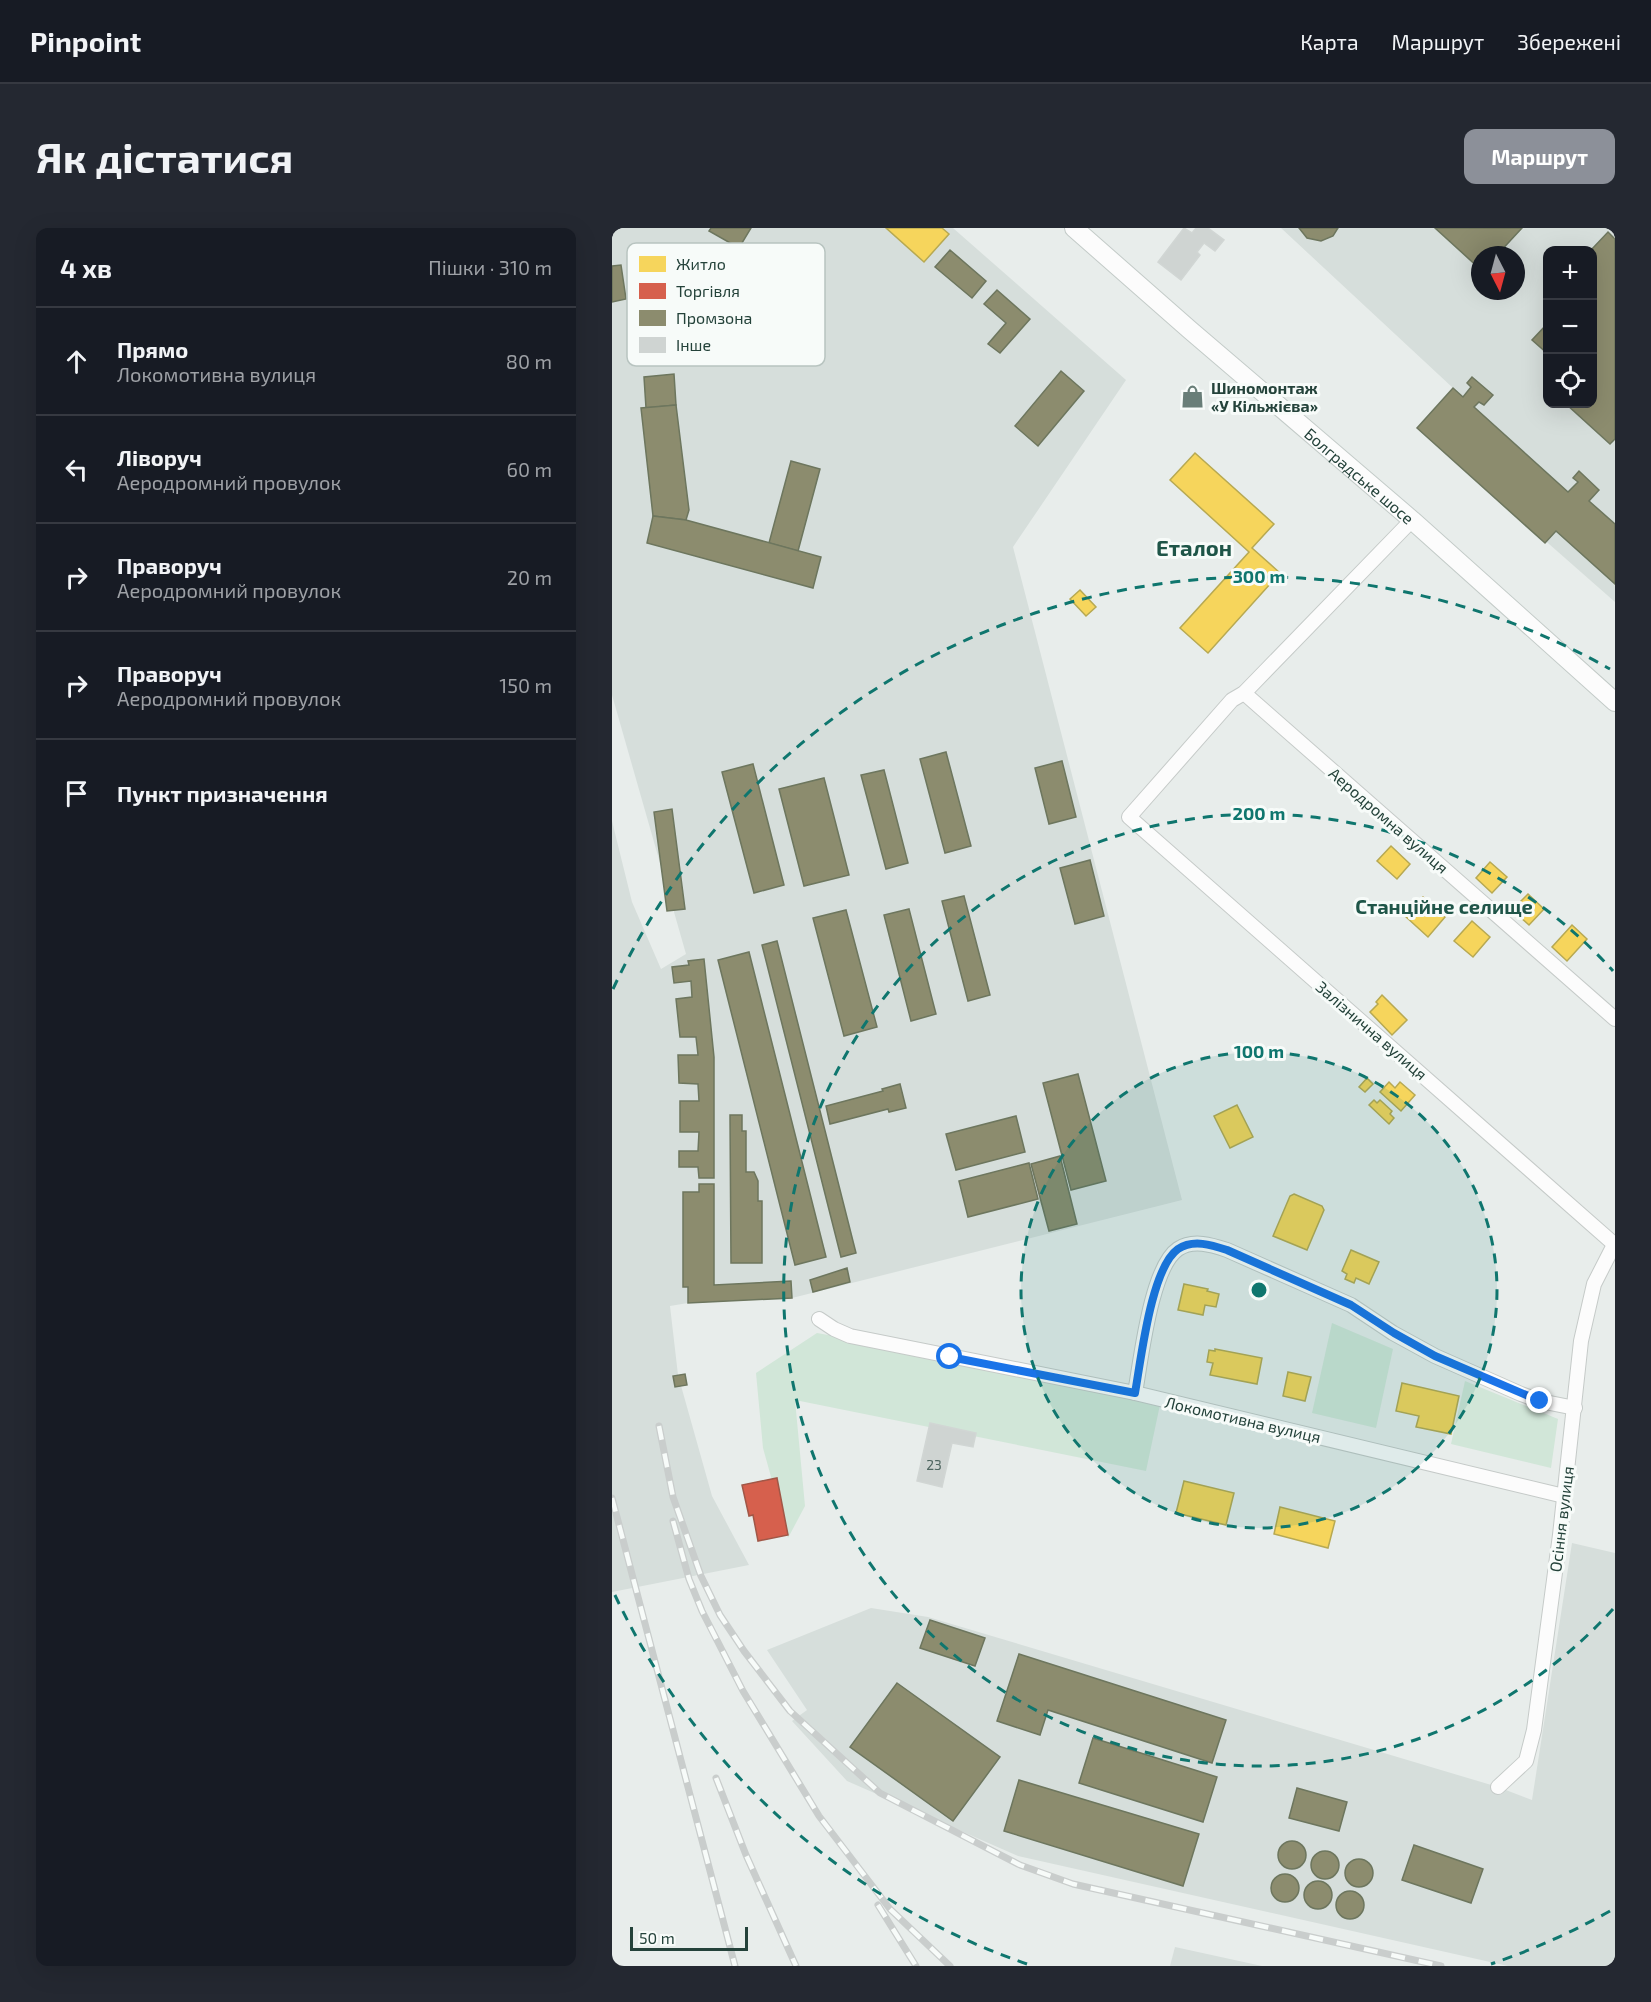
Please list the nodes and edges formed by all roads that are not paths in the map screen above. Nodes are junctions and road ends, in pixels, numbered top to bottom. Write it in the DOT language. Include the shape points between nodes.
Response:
graph roads {
  1 [pos="1074,228"];
  2 [pos="1412,520"];
  3 [pos="1245,693"];
  4 [pos="1615,702"];
  5 [pos="1615,1019"];
  6 [pos="1615,1243"];
  7 [pos="819,1319"];
  8 [pos="1135,1393"];
  9 [pos="1575,1408"];
  10 [pos="1564,1496"];
  11 [pos="1498,1787"];
  1 -- 2 [label="main road, Болградське шосе"];
  2 -- 3 [label="street"];
  2 -- 4 [label="main road, Болградське шосе"];
  3 -- 5 [label="street, Аеродромна вулиця"];
  3 -- 6 [label="street, Залізнична вулиця" via="1232,700 1129,817"];
  6 -- 9 [label="street, Осіння вулиця" via="1594,1284 1584,1322"];
  7 -- 8 [label="street, Локомотивна вулиця" via="850,1336"];
  8 -- 9 [label="street" via="1150,1306 1167,1262 1178,1249 1209,1244 1351,1305 1413,1345 1521,1394"];
  8 -- 10 [label="street, Локомотивна вулиця"];
  9 -- 10 [label="street, Осіння вулиця"];
  10 -- 11 [label="street, Осіння вулиця" via="1534,1730 1526,1761"];
}
